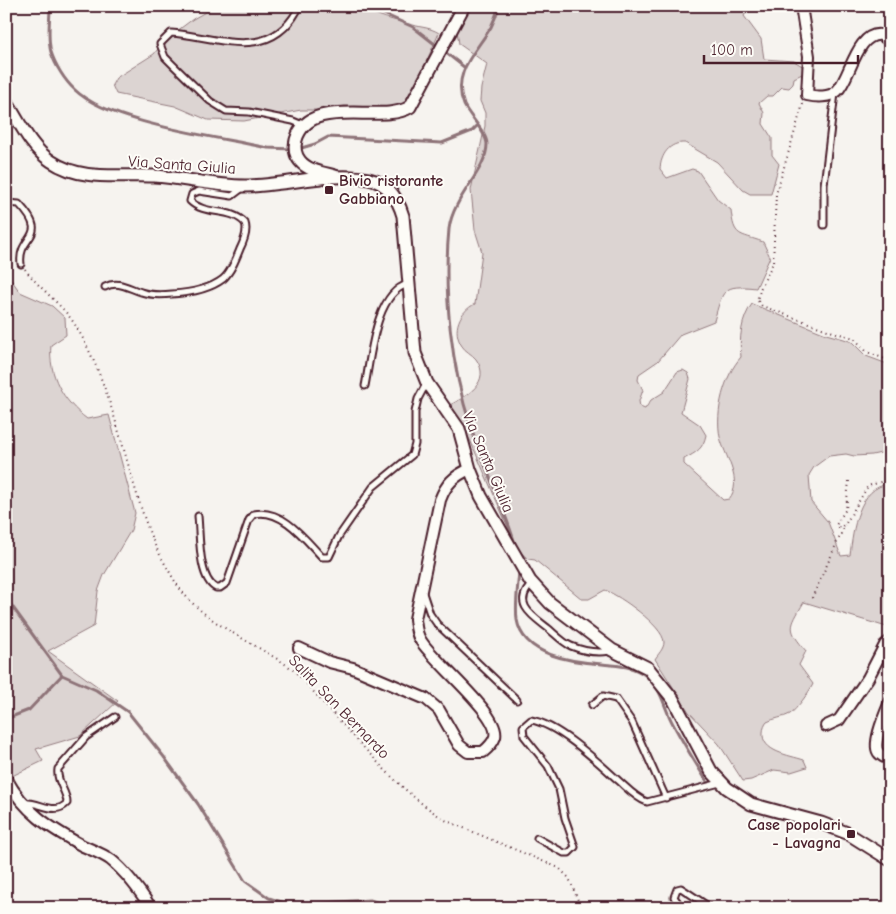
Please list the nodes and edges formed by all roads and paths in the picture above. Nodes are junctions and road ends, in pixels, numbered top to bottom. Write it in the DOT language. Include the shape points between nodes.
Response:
graph roads {
  1 [pos="464,6"];
  2 [pos="801,6"];
  3 [pos="297,11"];
  4 [pos="890,45"];
  5 [pos="835,93"];
  6 [pos="807,95"];
  7 [pos="6,100"];
  8 [pos="305,126"];
  9 [pos="342,178"];
  10 [pos="244,186"];
  11 [pos="8,203"];
  12 [pos="824,225"];
  13 [pos="21,264"];
  14 [pos="408,284"];
  15 [pos="105,287"];
  16 [pos="890,362"];
  17 [pos="427,383"];
  18 [pos="365,386"];
  19 [pos="470,469"];
  20 [pos="890,479"];
  21 [pos="850,481"];
  22 [pos="198,516"];
  23 [pos="846,523"];
  24 [pos="532,584"];
  25 [pos="421,588"];
  26 [pos="812,598"];
  27 [pos="890,640"];
  28 [pos="299,648"];
  29 [pos="612,650"];
  30 [pos="517,700"];
  31 [pos="890,702"];
  32 [pos="592,705"];
  33 [pos="115,717"];
  34 [pos="826,726"];
  35 [pos="890,760"];
  36 [pos="6,778"];
  37 [pos="721,782"];
  38 [pos="666,798"];
  39 [pos="22,804"];
  40 [pos="537,838"];
  41 [pos="890,860"];
  42 [pos="151,908"];
  43 [pos="581,908"];
  44 [pos="682,908"];
  45 [pos="711,908"];
  1 -- 8 [label="street" via="410,107 402,113 390,115 348,112 322,116"];
  2 -- 6 [label="street" via="810,56"];
  3 -- 8 [label="lane" via="290,23 277,34 263,39 224,43 171,34 160,44 173,65 210,101 226,111 249,112"];
  4 -- 5 [label="street" via="888,40 878,35 867,41 856,53"];
  5 -- 6 [label="street" via="817,97"];
  5 -- 12 [label="lane" via="824,184"];
  6 -- 16 [label="path" via="798,114 776,194 773,264 757,300 762,306 854,338 867,352"];
  7 -- 10 [label="street, Via Santa Giulia" via="34,146 51,161 74,171 107,178 153,176"];
  8 -- 9 [label="street" via="296,142 295,152 301,163"];
  9 -- 10 [label="street, Via Santa Giulia"];
  9 -- 14 [label="street, Via Santa Giulia" via="370,179 386,186 396,198 403,216"];
  10 -- 15 [label="lane" via="232,196 199,191 190,197 190,202 197,207 235,215 245,223 246,232 241,246 223,279 190,292 170,295 143,293 120,284"];
  11 -- 13 [label="lane" via="19,204 35,227 20,257"];
  13 -- 43 [label="path, Salita San Bernardo" via="42,291 65,310 91,356 104,384 151,536 187,598 232,632 290,668 370,756 434,813 565,872"];
  14 -- 17 [label="street, Via Santa Giulia" via="415,353"];
  14 -- 18 [label="lane" via="396,289 383,306"];
  17 -- 19 [label="street, Via Santa Giulia" via="458,429"];
  17 -- 22 [label="lane" via="415,412 416,444 412,455 373,487 339,536 329,557 322,557 303,536 272,514 254,514 227,583 216,588 209,583 204,570"];
  19 -- 24 [label="street, Via Santa Giulia" via="481,496"];
  19 -- 25 [label="street" via="445,487"];
  20 -- 23 [label="path" via="868,486"];
  21 -- 23 [label="path" via="846,509 836,524 840,528"];
  23 -- 26 [label="path"];
  24 -- 29 [label="street, Via Santa Giulia" via="550,603"];
  24 -- 29 [label="lane" via="523,598 528,612 571,646 589,651"];
  25 -- 28 [label="street" via="416,630 426,648 489,718 495,737 483,752 468,752 459,745 439,710 426,699"];
  25 -- 30 [label="lane" via="437,624"];
  27 -- 34 [label="street" via="840,720"];
  29 -- 37 [label="street, Via Santa Giulia" via="648,668 660,681 711,771"];
  31 -- 35 [label="street" via="876,747"];
  32 -- 38 [label="lane" via="603,696 616,699 632,722"];
  33 -- 39 [label="lane" via="86,737 58,769 57,775 67,798 62,809 30,802"];
  36 -- 39 [label="street"];
  37 -- 38 [label="lane"];
  37 -- 41 [label="street, Via Santa Giulia" via="751,804 847,834"];
  38 -- 40 [label="lane" via="652,802 641,800 586,752 555,730 531,720 523,727 524,736 548,766 559,788 575,847 564,853"];
  39 -- 42 [label="street" via="53,830 110,860 139,890"];
  44 -- 45 [label="lane" via="674,897 677,889 681,888"];
}
